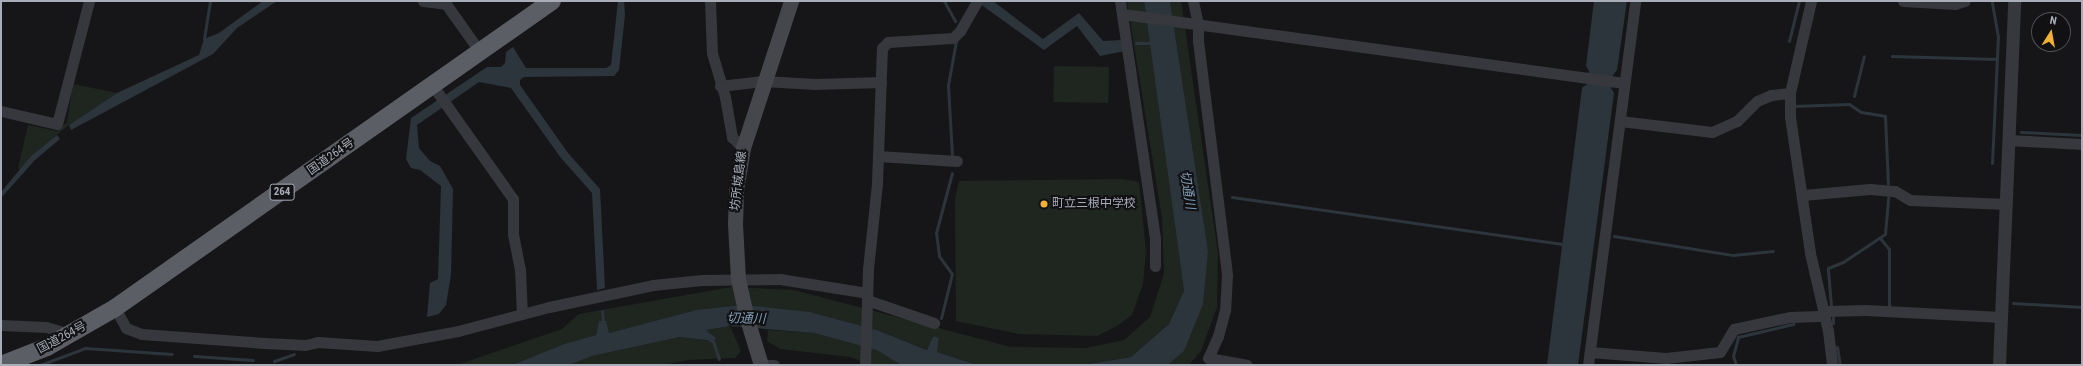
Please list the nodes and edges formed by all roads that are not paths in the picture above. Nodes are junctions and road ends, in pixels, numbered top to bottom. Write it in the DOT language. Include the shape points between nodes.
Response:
graph roads {
  1 [pos="89,1"];
  2 [pos="423,1"];
  3 [pos="552,1"];
  4 [pos="710,1"];
  5 [pos="792,1"];
  6 [pos="1120,1"];
  7 [pos="1193,1"];
  8 [pos="1635,1"];
  9 [pos="1811,1"];
  10 [pos="1903,1"];
  11 [pos="1965,1"];
  12 [pos="2014,1"];
  13 [pos="976,2"];
  14 [pos="1125,15"];
  15 [pos="1196,24"];
  16 [pos="480,52"];
  17 [pos="763,81"];
  18 [pos="881,82"];
  19 [pos="1620,82"];
  20 [pos="720,86"];
  21 [pos="436,91"];
  22 [pos="1790,94"];
  23 [pos="1,111"];
  24 [pos="1620,121"];
  25 [pos="2008,140"];
  26 [pos="2082,144"];
  27 [pos="743,148"];
  28 [pos="878,156"];
  29 [pos="957,161"];
  30 [pos="1803,195"];
  31 [pos="2006,204"];
  32 [pos="1156,266"];
  33 [pos="738,280"];
  34 [pos="867,299"];
  35 [pos="115,308"];
  36 [pos="522,314"];
  37 [pos="1823,314"];
  38 [pos="2001,317"];
  39 [pos="934,323"];
  40 [pos="1,325"];
  41 [pos="71,334"];
  42 [pos="1590,352"];
  43 [pos="1,365"];
  44 [pos="761,365"];
  45 [pos="774,365"];
  46 [pos="865,365"];
  47 [pos="1246,365"];
  48 [pos="1588,365"];
  49 [pos="1832,365"];
  50 [pos="1999,365"];
  1 -- 23 [label="street" via="57,124"];
  2 -- 16 [label="street" via="446,4"];
  3 -- 16 [label="highway, 国道264号 / 264"];
  4 -- 20 [label="street" via="712,53"];
  5 -- 17 [label="main road, 坊所城島線"];
  6 -- 14 [label="street"];
  7 -- 15 [label="street"];
  8 -- 19 [label="street"];
  9 -- 22 [label="street"];
  10 -- 11 [label="street" via="1955,4"];
  12 -- 25 [label="street"];
  13 -- 18 [label="street" via="960,31 953,38 888,42 884,45"];
  14 -- 15 [label="street"];
  14 -- 32 [label="street" via="1154,230"];
  15 -- 19 [label="street"];
  15 -- 47 [label="street" via="1227,275 1225,310 1218,336 1208,358"];
  16 -- 21 [label="highway, 国道264号 / 264"];
  17 -- 18 [label="street" via="814,84"];
  17 -- 20 [label="street"];
  17 -- 27 [label="main road, 坊所城島線"];
  18 -- 28 [label="street"];
  19 -- 24 [label="street"];
  20 -- 27 [label="street" via="725,97 732,137"];
  21 -- 35 [label="highway, 国道264号 / 264"];
  21 -- 36 [label="street" via="513,199 513,234 520,269"];
  22 -- 24 [label="street" via="1771,95 1757,101 1737,121 1712,132"];
  22 -- 30 [label="street" via="1790,117"];
  24 -- 42 [label="street"];
  25 -- 26 [label="street"];
  25 -- 31 [label="street"];
  27 -- 33 [label="main road, 坊所城島線" via="736,190"];
  28 -- 29 [label="street"];
  28 -- 34 [label="street"];
  30 -- 31 [label="street" via="1870,189 1895,191 1910,200"];
  30 -- 37 [label="street" via="1810,254"];
  31 -- 38 [label="street"];
  33 -- 34 [label="street" via="780,279"];
  33 -- 36 [label="street" via="653,285"];
  33 -- 44 [label="main road, 坊所城島線" via="746,319"];
  34 -- 39 [label="street"];
  34 -- 46 [label="street"];
  35 -- 36 [label="street" via="126,328 142,334 265,343 318,342 377,346 458,331"];
  35 -- 41 [label="highway, 国道264号 / 264"];
  37 -- 38 [label="street" via="1826,311 1866,310"];
  37 -- 42 [label="street" via="1790,317 1734,328 1720,352 1666,358"];
  37 -- 49 [label="street"];
  38 -- 50 [label="street"];
  40 -- 41 [label="street" via="46,327"];
  41 -- 43 [label="highway, 国道264号 / 264"];
  42 -- 48 [label="street"];
  44 -- 45 [label="street"];
}
